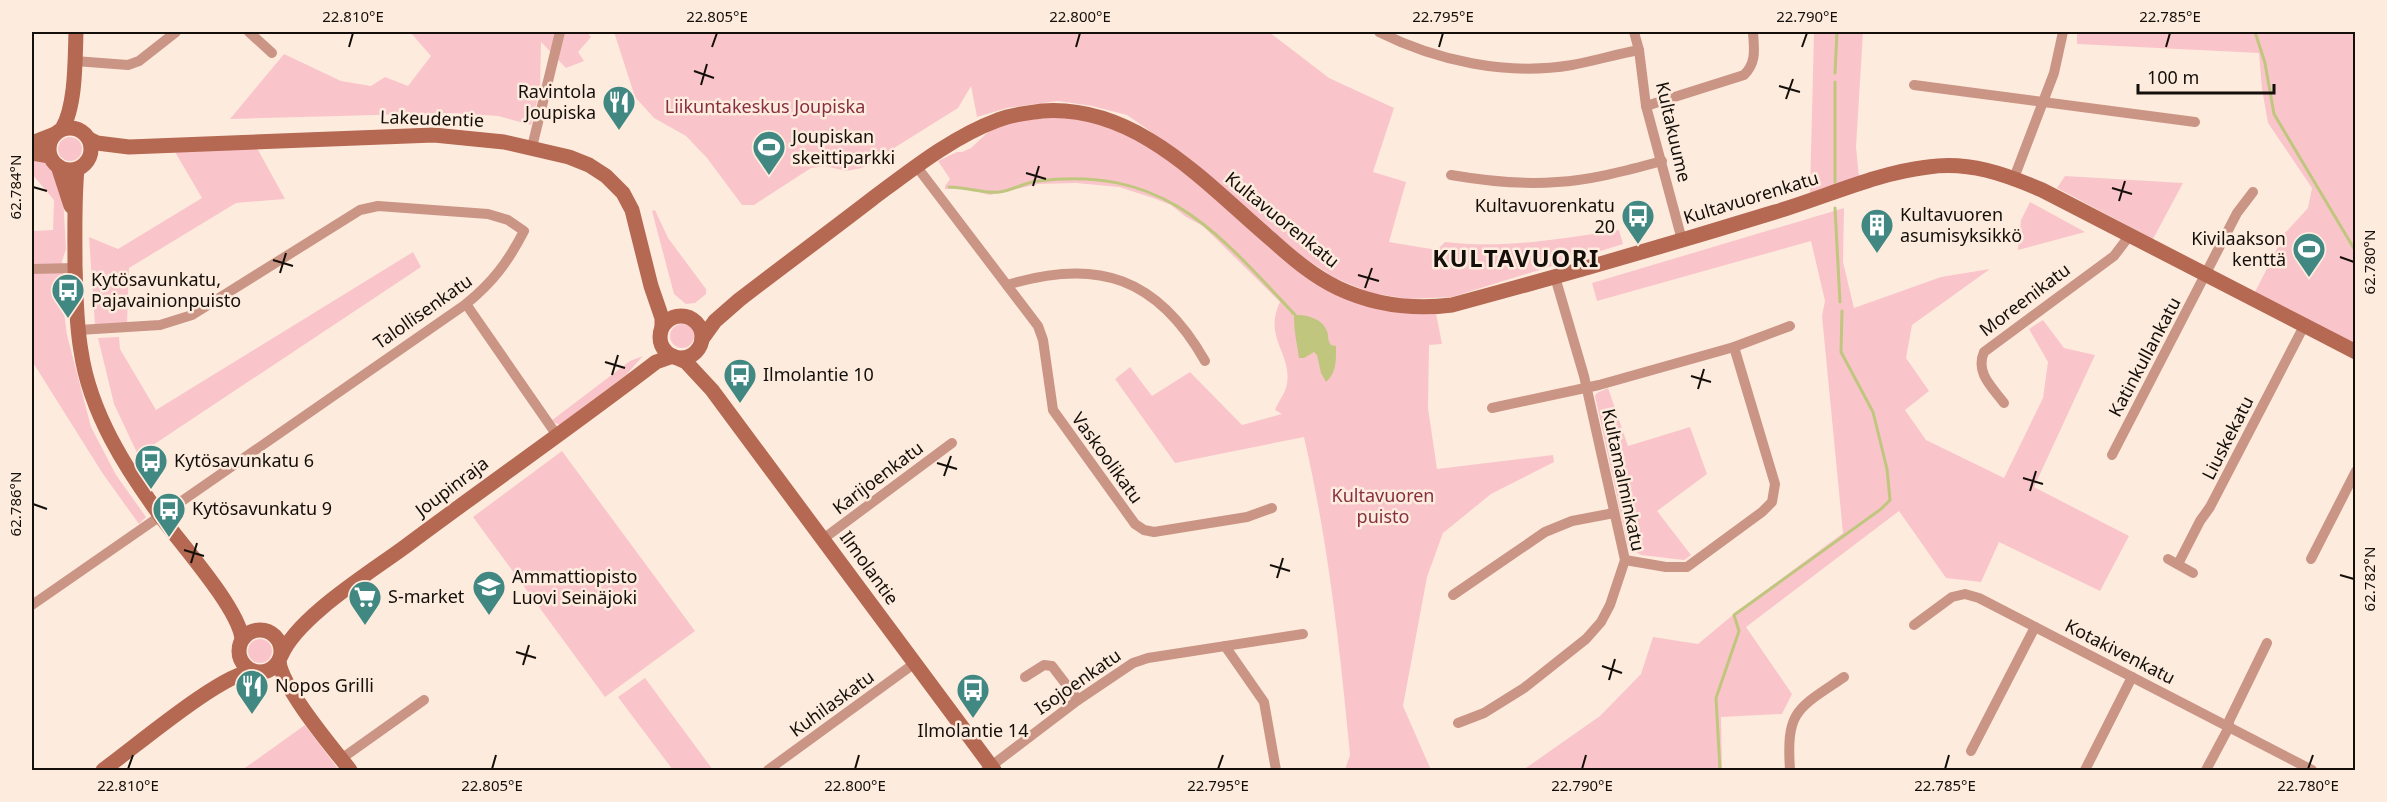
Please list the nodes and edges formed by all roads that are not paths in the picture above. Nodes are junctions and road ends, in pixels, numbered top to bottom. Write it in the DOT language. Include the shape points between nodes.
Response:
graph roads {
  1 [pos="76,32"];
  2 [pos="176,32"];
  3 [pos="249,32"];
  4 [pos="560,32"];
  5 [pos="1379,32"];
  6 [pos="1634,32"];
  7 [pos="1753,32"];
  8 [pos="2063,32"];
  9 [pos="1639,50"];
  10 [pos="272,53"];
  11 [pos="74,68"];
  12 [pos="1914,86"];
  13 [pos="2043,101"];
  14 [pos="1646,106"];
  15 [pos="2195,122"];
  16 [pos="58,132"];
  17 [pos="87,136"];
  18 [pos="32,143"];
  19 [pos="129,147"];
  20 [pos="532,147"];
  21 [pos="32,153"];
  22 [pos="54,161"];
  23 [pos="1662,161"];
  24 [pos="82,165"];
  25 [pos="917,166"];
  26 [pos="1451,175"];
  27 [pos="2014,178"];
  28 [pos="2253,192"];
  29 [pos="74,218"];
  30 [pos="2130,235"];
  31 [pos="1682,240"];
  32 [pos="75,268"];
  33 [pos="32,269"];
  34 [pos="2206,275"];
  35 [pos="1555,277"];
  36 [pos="1007,285"];
  37 [pos="651,286"];
  38 [pos="739,300"];
  39 [pos="466,304"];
  40 [pos="687,317"];
  41 [pos="1790,326"];
  42 [pos="2304,326"];
  43 [pos="79,330"];
  44 [pos="661,332"];
  45 [pos="701,343"];
  46 [pos="1734,347"];
  47 [pos="2355,352"];
  48 [pos="675,357"];
  49 [pos="1205,362"];
  50 [pos="623,386"];
  51 [pos="1587,388"];
  52 [pos="712,390"];
  53 [pos="2004,404"];
  54 [pos="1492,408"];
  55 [pos="556,434"];
  56 [pos="952,443"];
  57 [pos="2112,455"];
  58 [pos="2355,471"];
  59 [pos="1272,508"];
  60 [pos="1614,513"];
  61 [pos="160,516"];
  62 [pos="823,539"];
  63 [pos="2311,559"];
  64 [pos="1625,560"];
  65 [pos="2193,573"];
  66 [pos="1453,595"];
  67 [pos="225,602"];
  68 [pos="32,605"];
  69 [pos="306,621"];
  70 [pos="1914,625"];
  71 [pos="2034,627"];
  72 [pos="266,632"];
  73 [pos="1303,634"];
  74 [pos="2267,643"];
  75 [pos="240,646"];
  76 [pos="1225,646"];
  77 [pos="280,659"];
  78 [pos="915,663"];
  79 [pos="257,672"];
  80 [pos="1025,677"];
  81 [pos="1844,677"];
  82 [pos="2132,677"];
  83 [pos="215,687"];
  84 [pos="424,700"];
  85 [pos="1078,700"];
  86 [pos="299,702"];
  87 [pos="1458,723"];
  88 [pos="2229,728"];
  89 [pos="1971,751"];
  90 [pos="346,765"];
  91 [pos="990,769"];
  92 [pos="103,771"];
  93 [pos="768,771"];
  94 [pos="1276,771"];
  95 [pos="1790,771"];
  96 [pos="2085,771"];
  97 [pos="2206,771"];
  98 [pos="2312,771"];
  1 -- 11 [label="street"];
  2 -- 11 [label="street" via="128,65"];
  3 -- 10 [label="street"];
  4 -- 20 [label="street"];
  5 -- 9 [label="street" via="1409,46 1490,67 1570,66"];
  6 -- 9 [label="street, Kultakuume"];
  7 -- 14 [label="street" via="1755,59 1744,75"];
  8 -- 13 [label="street"];
  9 -- 14 [label="street, Kultakuume"];
  11 -- 16 [label="street" via="69,113"];
  11 -- 17 [label="street" via="77,113"];
  12 -- 13 [label="street"];
  13 -- 15 [label="street"];
  13 -- 27 [label="street"];
  14 -- 23 [label="street, Kultakuume"];
  16 -- 17 [label="street" via="74,128"];
  16 -- 18 [label="street"];
  16 -- 22 [label="street" via="50,144"];
  17 -- 19 [label="street, Lakeudentie" via="97,143"];
  17 -- 24 [label="street" via="91,150"];
  19 -- 20 [label="street, Lakeudentie" via="402,135 469,138"];
  19 -- 24 [label="street, Lakeudentie"];
  20 -- 37 [label="street, Lakeudentie" via="589,165 623,193 633,210"];
  21 -- 22 [label="street"];
  22 -- 24 [label="street" via="64,169"];
  22 -- 29 [label="street"];
  23 -- 26 [label="street" via="1557,182 1521,183"];
  23 -- 31 [label="street, Kultakuume"];
  24 -- 29 [label="street"];
  25 -- 35 [label="street, Kultavuorenkatu" via="1000,119 1056,110 1086,113 1112,120 1154,142 1310,272 1360,297 1431,308"];
  25 -- 36 [label="street, Vaskoolikatu"];
  25 -- 38 [label="street, Kultavuorenkatu"];
  27 -- 30 [label="street, Kultavuorenkatu"];
  27 -- 31 [label="street, Kultavuorenkatu" via="1971,167 1928,167 1852,186"];
  28 -- 34 [label="street, Katinkullankatu" via="2237,213"];
  29 -- 32 [label="street"];
  30 -- 34 [label="street, Kultavuorenkatu"];
  30 -- 53 [label="street, Moreenikatu" via="2114,256 1984,352 1980,368"];
  31 -- 35 [label="street, Kultavuorenkatu"];
  32 -- 33 [label="street"];
  32 -- 43 [label="street"];
  34 -- 42 [label="street, Kultavuorenkatu"];
  34 -- 57 [label="street, Katinkullankatu"];
  35 -- 51 [label="street, Kultamalminkatu"];
  36 -- 49 [label="street" via="1033,277 1085,273 1134,286 1172,312 1191,335"];
  36 -- 59 [label="street, Vaskoolikatu" via="1038,326 1053,410 1135,524 1154,532 1247,517"];
  37 -- 40 [label="street" via="674,310"];
  37 -- 44 [label="street, Lakeudentie" via="662,318"];
  38 -- 40 [label="street, Kultavuorenkatu" via="710,313"];
  38 -- 45 [label="street, Kultavuorenkatu" via="715,321"];
  39 -- 43 [label="street, Talollisenkatu" via="488,287 524,231 507,220 477,213 378,206 360,210 192,315 160,325"];
  39 -- 55 [label="street"];
  39 -- 61 [label="street, Talollisenkatu"];
  40 -- 44 [label="street" via="671,318"];
  40 -- 45 [label="street" via="700,327"];
  41 -- 46 [label="street"];
  42 -- 47 [label="street, Kultavuorenkatu"];
  42 -- 65 [label="street, Liuskekatu" via="2210,507 2173,562"];
  43 -- 61 [label="street" via="88,380 103,421 117,451"];
  44 -- 48 [label="street" via="663,348"];
  44 -- 50 [label="street, Joupinraja" via="649,355"];
  45 -- 48 [label="street" via="690,356"];
  45 -- 52 [label="street, Ilmolantie" via="703,366"];
  46 -- 51 [label="street"];
  46 -- 64 [label="street" via="1775,484 1772,502 1687,567"];
  48 -- 50 [label="street, Joupinraja" via="656,362"];
  48 -- 52 [label="street, Ilmolantie" via="686,362"];
  50 -- 55 [label="street, Joupinraja"];
  51 -- 54 [label="street"];
  51 -- 60 [label="street, Kultamalminkatu"];
  52 -- 62 [label="street, Ilmolantie"];
  55 -- 69 [label="street, Joupinraja"];
  56 -- 62 [label="street, Karijoenkatu"];
  58 -- 63 [label="street"];
  60 -- 64 [label="street, Kultamalminkatu"];
  60 -- 66 [label="street" via="1572,521 1545,532"];
  61 -- 67 [label="street"];
  61 -- 68 [label="street, Talollisenkatu"];
  62 -- 78 [label="street, Ilmolantie"];
  64 -- 87 [label="street, Kultamalminkatu" via="1610,605 1586,639 1524,688 1484,714"];
  67 -- 72 [label="street"];
  67 -- 75 [label="street" via="241,632"];
  69 -- 72 [label="street, Joupinraja"];
  69 -- 77 [label="street, Joupinraja"];
  70 -- 71 [label="street, Kotakivenkatu" via="1952,597 1965,594"];
  71 -- 82 [label="street, Kotakivenkatu"];
  71 -- 89 [label="street"];
  72 -- 75 [label="street" via="247,634"];
  72 -- 77 [label="street" via="280,644"];
  73 -- 76 [label="street, Isojoenkatu"];
  74 -- 88 [label="street"];
  75 -- 79 [label="street" via="243,664"];
  75 -- 83 [label="street"];
  76 -- 85 [label="street, Isojoenkatu" via="1133,663"];
  76 -- 94 [label="street" via="1264,702"];
  77 -- 79 [label="street" via="274,667"];
  77 -- 86 [label="street" via="280,670"];
  78 -- 91 [label="street, Ilmolantie"];
  78 -- 93 [label="street, Kuhilaskatu"];
  79 -- 83 [label="street" via="243,672"];
  79 -- 86 [label="street"];
  80 -- 85 [label="street" via="1044,665 1052,666"];
  81 -- 95 [label="street" via="1795,716 1788,743"];
  82 -- 88 [label="street, Kotakivenkatu"];
  82 -- 96 [label="street"];
  83 -- 92 [label="street"];
  84 -- 90 [label="street"];
  85 -- 91 [label="street, Isojoenkatu"];
  86 -- 90 [label="street"];
  88 -- 97 [label="street"];
  88 -- 98 [label="street, Kotakivenkatu"];
}
